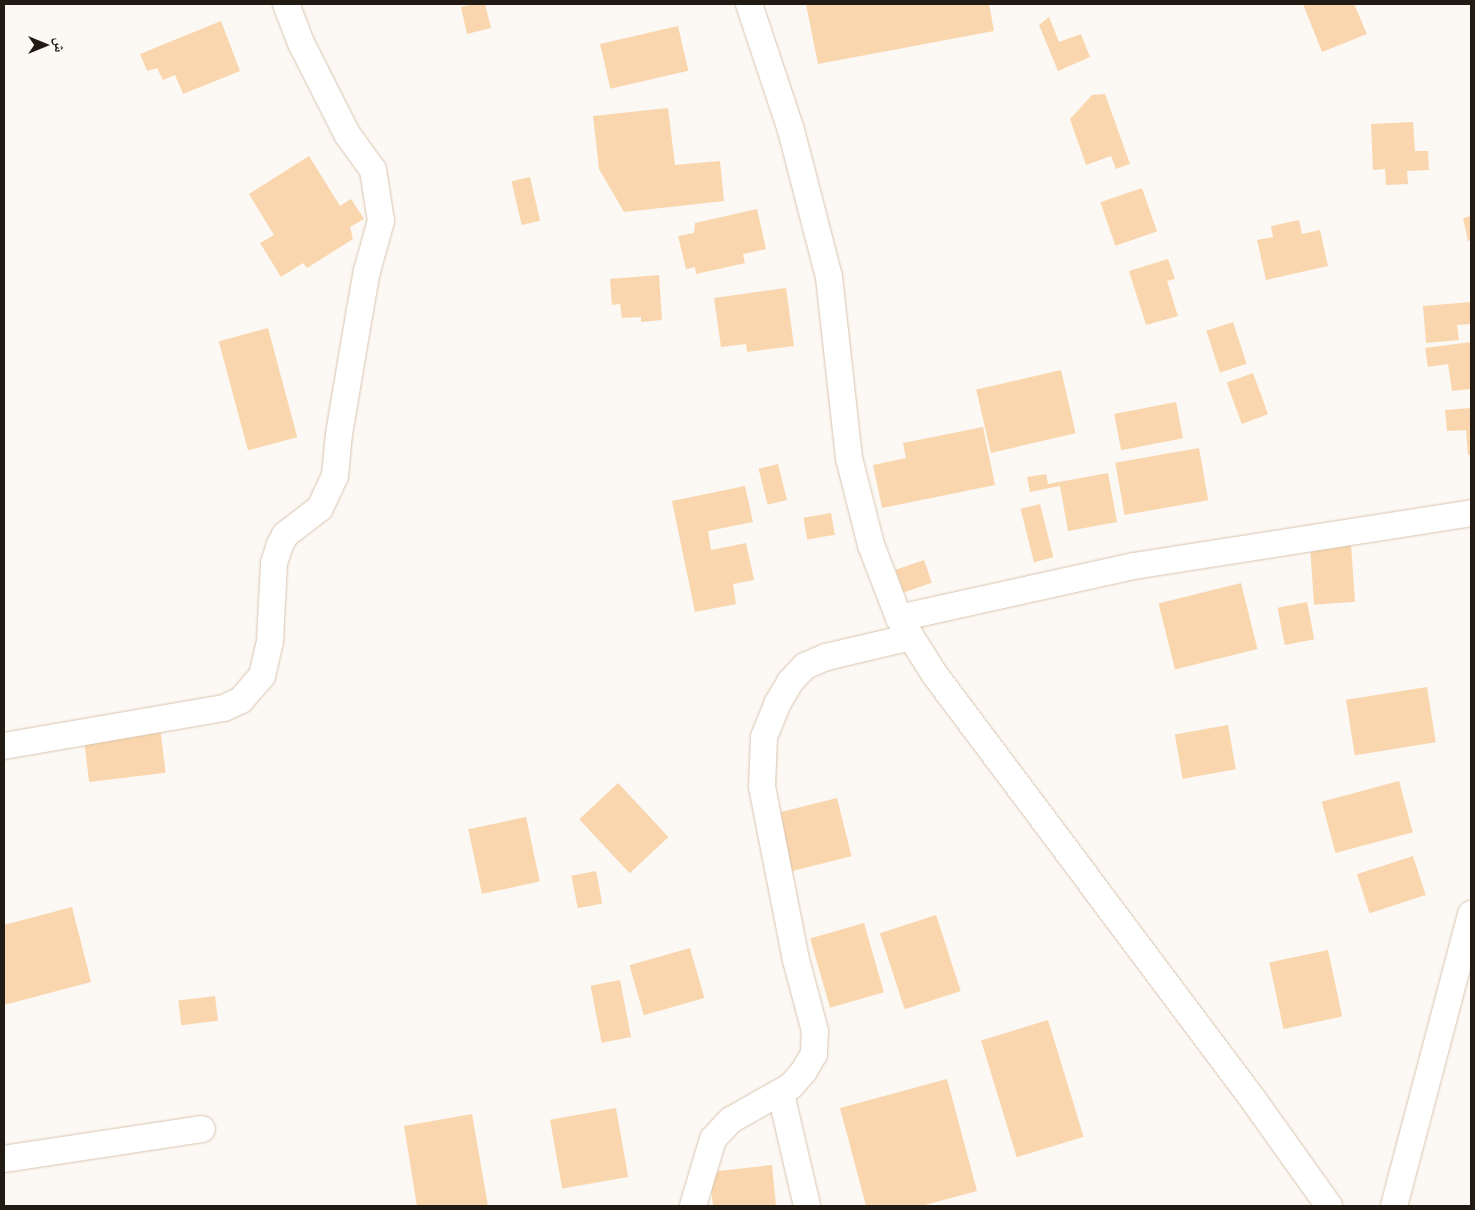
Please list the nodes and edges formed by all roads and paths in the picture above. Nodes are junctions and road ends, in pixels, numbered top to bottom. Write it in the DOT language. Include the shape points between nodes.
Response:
graph roads {
  1 [pos="286,4"];
  2 [pos="748,4"];
  3 [pos="1471,513"];
  4 [pos="905,628"];
  5 [pos="4,746"];
  6 [pos="1471,914"];
  7 [pos="781,1094"];
  8 [pos="202,1129"];
  9 [pos="4,1159"];
  10 [pos="693,1206"];
  11 [pos="807,1206"];
  12 [pos="1329,1206"];
  13 [pos="1394,1206"];
  1 -- 5 [label="street" via="301,43 347,134 373,170 381,221 367,271 338,434 335,476 320,508 285,535 280,545 274,563 270,640 262,676 241,700 224,708"];
  2 -- 4 [label="street" via="791,130 829,277 849,458 870,546"];
  3 -- 4 [label="street" via="1134,566"];
  4 -- 7 [label="street" via="806,666 790,682 764,737 762,787 796,960 814,1032 814,1054 804,1072"];
  4 -- 12 [label="street" via="934,675 1252,1098"];
  6 -- 13 [label="street"];
  7 -- 10 [label="street" via="731,1120 713,1139"];
  7 -- 11 [label="street"];
  8 -- 9 [label="street"];
}
